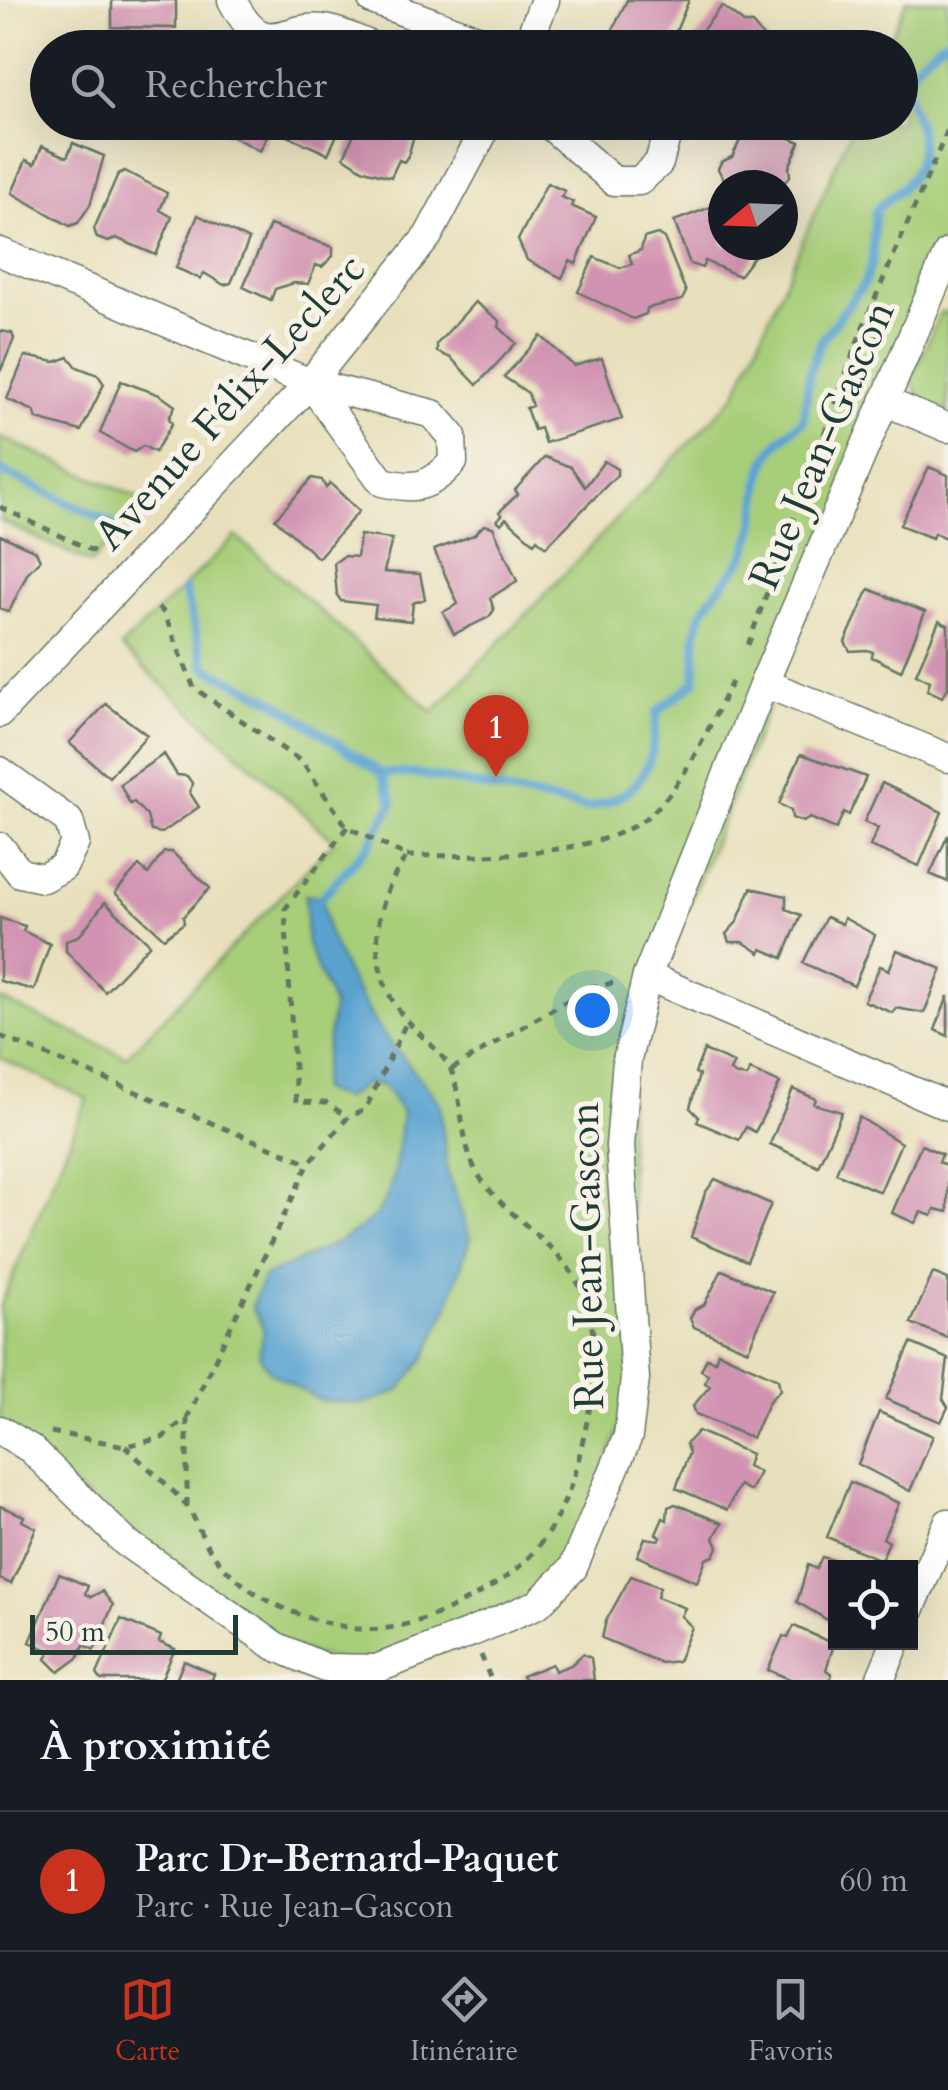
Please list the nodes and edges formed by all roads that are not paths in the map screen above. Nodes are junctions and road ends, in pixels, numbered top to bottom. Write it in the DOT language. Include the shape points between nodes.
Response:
graph roads {
  1 [pos="232,0"];
  2 [pos="372,0"];
  3 [pos="546,0"];
  4 [pos="257,30"];
  5 [pos="454,30"];
  6 [pos="534,30"];
  7 [pos="479,140"];
  8 [pos="567,140"];
  9 [pos="665,140"];
  10 [pos="0,252"];
  11 [pos="948,252"];
  12 [pos="941,287"];
  13 [pos="310,384"];
  14 [pos="884,402"];
  15 [pos="948,428"];
  16 [pos="751,679"];
  17 [pos="0,713"];
  18 [pos="948,758"];
  19 [pos="0,771"];
  20 [pos="0,847"];
  21 [pos="647,976"];
  22 [pos="948,1106"];
  23 [pos="0,1430"];
  24 [pos="948,1523"];
  25 [pos="918,1592"];
  26 [pos="893,1650"];
  27 [pos="880,1680"];
  1 -- 4 [label="street"];
  2 -- 5 [label="street"];
  3 -- 6 [label="street"];
  7 -- 13 [label="street, Avenue Félix-Leclerc" via="428,236"];
  8 -- 9 [label="street" via="614,181 639,181 659,163"];
  10 -- 13 [label="street"];
  11 -- 12 [label="street, Rue Jean-Gascon"];
  12 -- 14 [label="street, Rue Jean-Gascon"];
  13 -- 13 [label="street" via="382,482 414,490 434,482 453,462 452,436 433,414"];
  13 -- 17 [label="street, Avenue Félix-Leclerc"];
  14 -- 15 [label="street"];
  14 -- 16 [label="street, Rue Jean-Gascon"];
  16 -- 18 [label="street"];
  16 -- 21 [label="street, Rue Jean-Gascon"];
  19 -- 20 [label="street" via="68,821 75,843 62,868 43,878 20,873"];
  21 -- 22 [label="street"];
  21 -- 23 [label="street, Rue Jean-Gascon" via="627,1060 620,1146 635,1379 628,1436 572,1568 538,1604 376,1669 325,1668 275,1646 125,1542 31,1449"];
  24 -- 25 [label="street"];
  26 -- 27 [label="street"];
}
